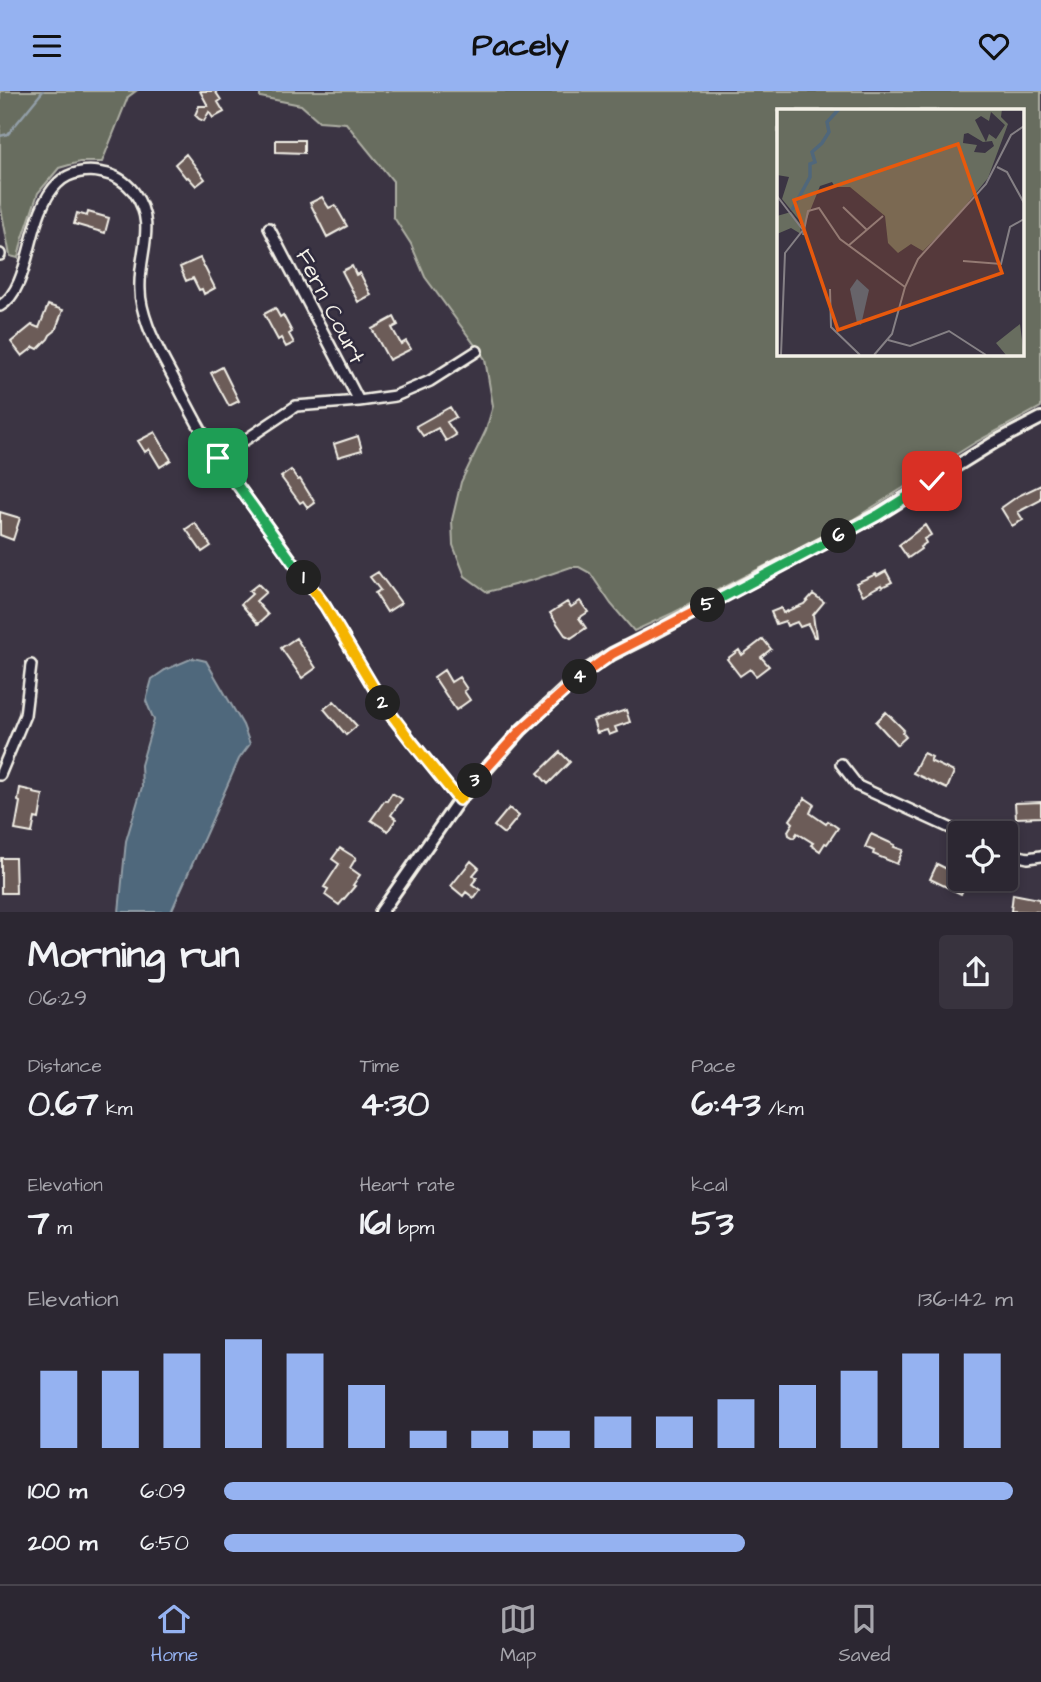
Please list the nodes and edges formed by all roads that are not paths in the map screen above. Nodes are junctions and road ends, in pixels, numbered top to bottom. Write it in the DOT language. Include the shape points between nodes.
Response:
graph roads {
  1 [pos="269,228"];
  2 [pos="0,306"];
  3 [pos="477,351"];
  4 [pos="359,401"];
  5 [pos="1041,418"];
  6 [pos="218,458"];
  7 [pos="31,665"];
  8 [pos="841,764"];
  9 [pos="0,775"];
  10 [pos="459,800"];
  11 [pos="948,827"];
  12 [pos="1018,856"];
  13 [pos="1041,856"];
  14 [pos="382,912"];
  1 -- 4 [label="street, Fern Court"];
  2 -- 6 [label="street" via="13,293 41,208 59,181 89,171 115,176 129,186 145,216 140,291 149,327"];
  3 -- 4 [label="street" via="430,381 395,396"];
  4 -- 6 [label="street" via="296,406"];
  5 -- 10 [label="street" via="878,515 601,661 521,730"];
  6 -- 10 [label="street" via="325,606 388,712"];
  7 -- 9 [label="street" via="25,716"];
  8 -- 11 [label="street" via="858,786"];
  10 -- 14 [label="street"];
  12 -- 13 [label="street"];
}
